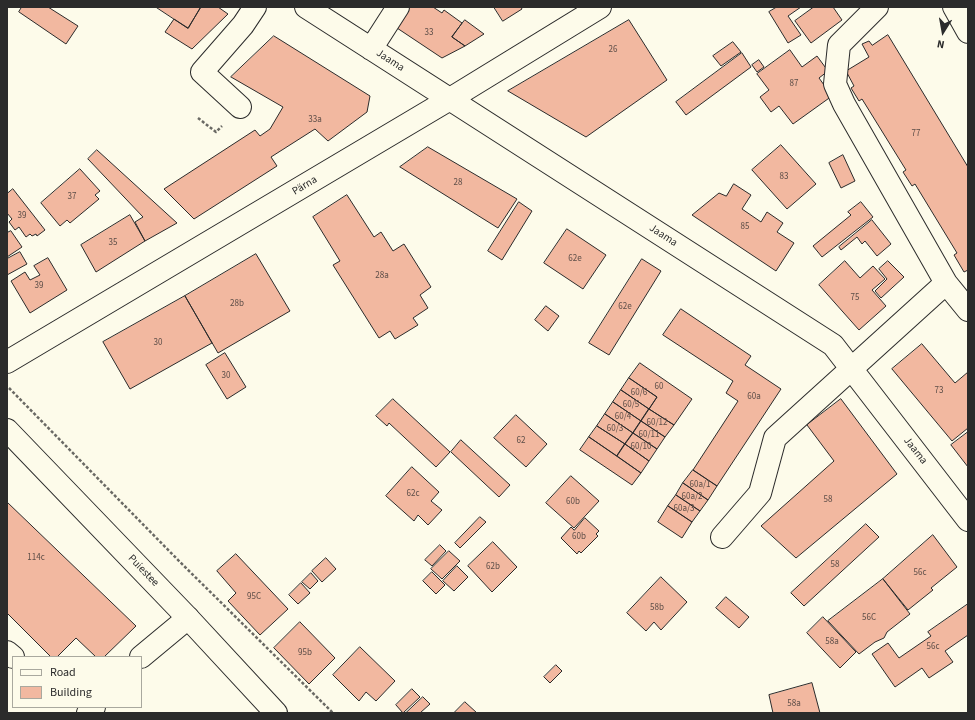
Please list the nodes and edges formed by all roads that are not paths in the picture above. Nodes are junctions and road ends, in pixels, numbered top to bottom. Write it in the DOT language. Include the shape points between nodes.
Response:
graph roads {
  1 [pos="255,7"];
  2 [pos="306,7"];
  3 [pos="398,7"];
  4 [pos="600,7"];
  5 [pos="877,7"];
  6 [pos="954,7"];
  7 [pos="968,32"];
  8 [pos="371,49"];
  9 [pos="450,99"];
  10 [pos="240,107"];
  11 [pos="946,283"];
  12 [pos="968,310"];
  13 [pos="7,362"];
  14 [pos="851,368"];
  15 [pos="7,430"];
  16 [pos="968,520"];
  17 [pos="722,537"];
  18 [pos="188,618"];
  19 [pos="142,656"];
  20 [pos="276,713"];
  1 -- 10 [label="street" via="243,25 202,72"];
  2 -- 8 [label="street, Jaama"];
  3 -- 8 [label="street"];
  4 -- 9 [label="street, Pärna"];
  5 -- 11 [label="street" via="839,45 835,84"];
  6 -- 7 [label="street"];
  8 -- 9 [label="street, Jaama"];
  9 -- 13 [label="street, Pärna"];
  9 -- 14 [label="street, Jaama" via="833,345"];
  11 -- 12 [label="street"];
  11 -- 14 [label="street"];
  14 -- 16 [label="street, Jaama"];
  14 -- 17 [label="street" via="775,438 760,493"];
  15 -- 18 [label="street, Puiestee"];
  18 -- 19 [label="street"];
  18 -- 20 [label="street, Puiestee"];
}
